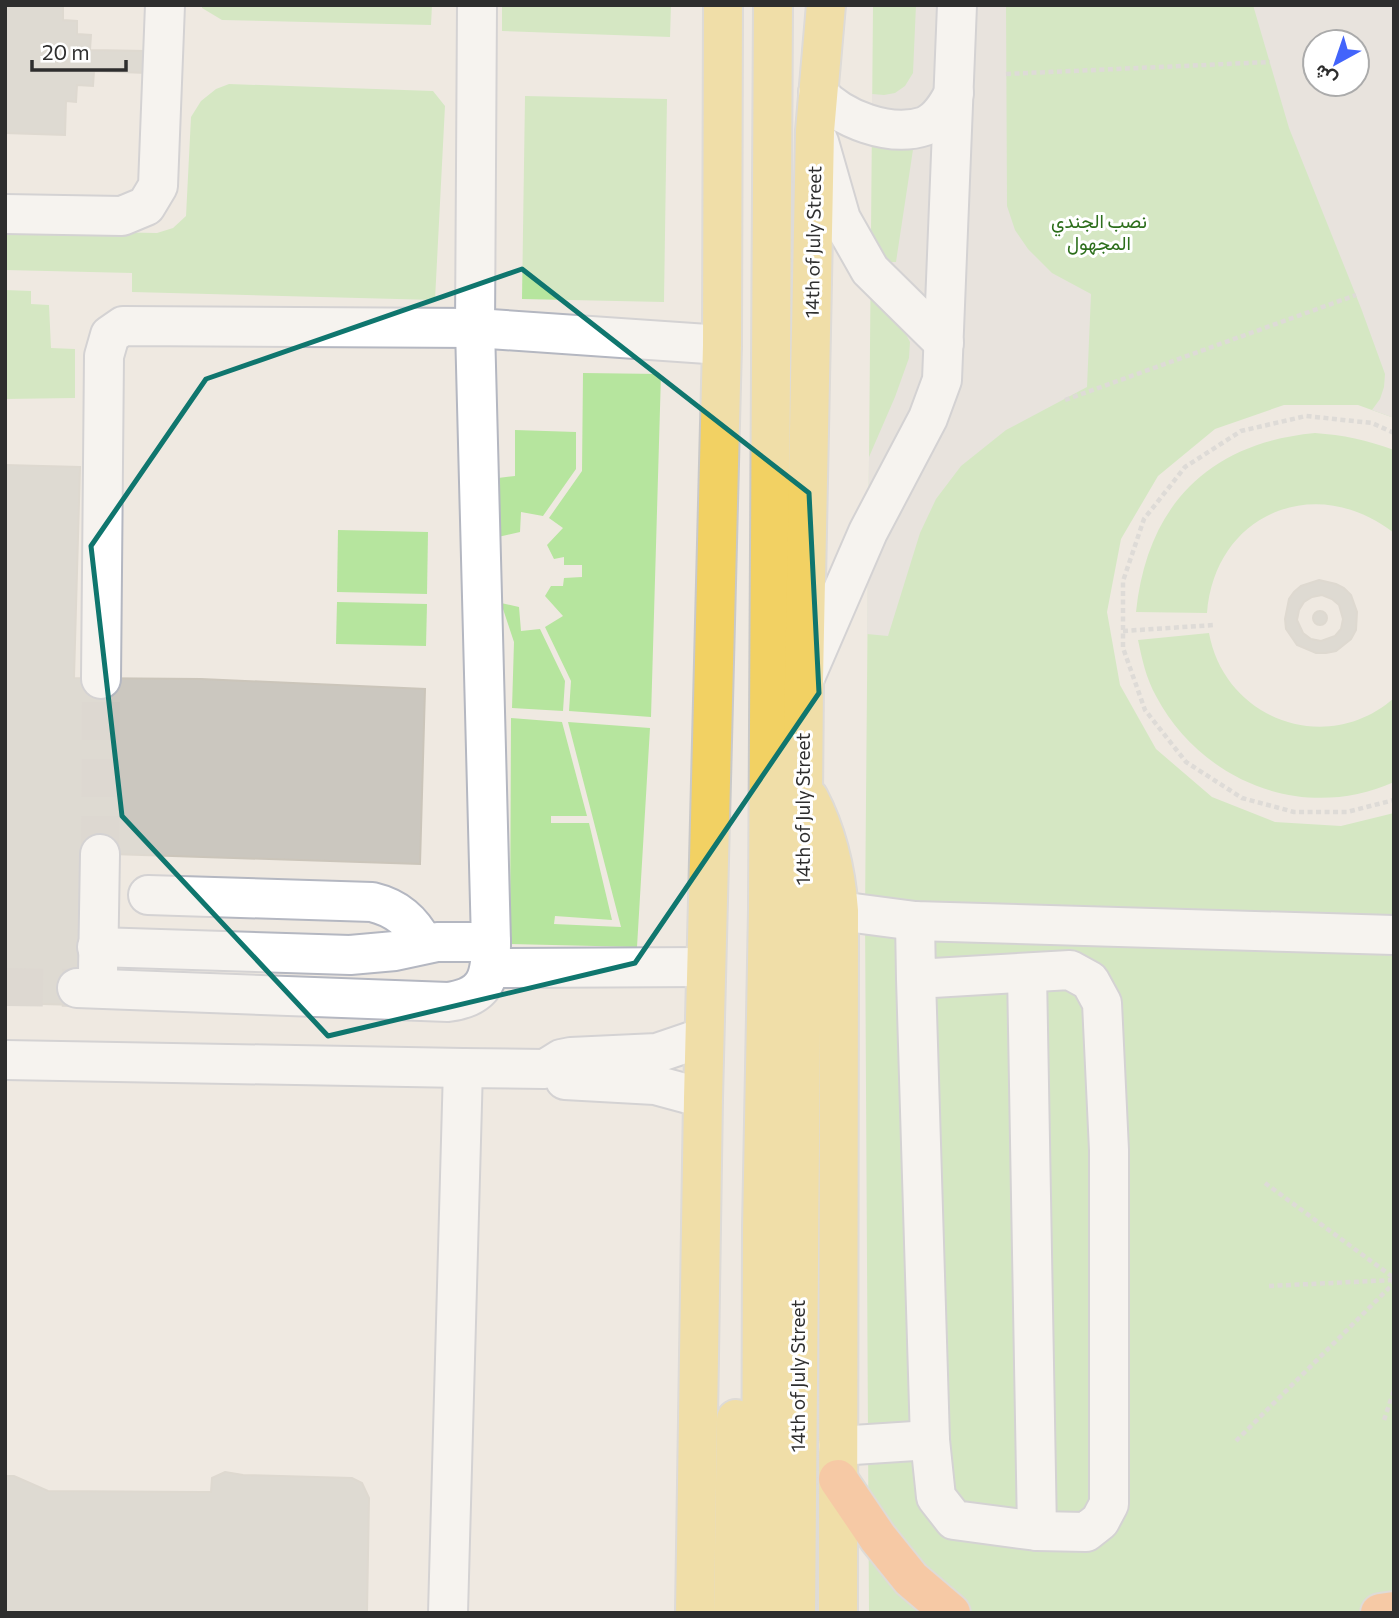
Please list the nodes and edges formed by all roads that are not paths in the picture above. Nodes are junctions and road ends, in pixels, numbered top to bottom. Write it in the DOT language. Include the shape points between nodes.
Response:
graph roads {
  1 [pos="165,5"];
  2 [pos="477,5"];
  3 [pos="723,5"];
  4 [pos="773,5"];
  5 [pos="826,5"];
  6 [pos="957,5"];
  7 [pos="818,93"];
  8 [pos="954,93"];
  9 [pos="816,131"];
  10 [pos="5,214"];
  11 [pos="475,328"];
  12 [pos="944,343"];
  13 [pos="722,345"];
  14 [pos="770,561"];
  15 [pos="101,679"];
  16 [pos="804,680"];
  17 [pos="803,786"];
  18 [pos="100,854"];
  19 [pos="148,895"];
  20 [pos="839,911"];
  21 [pos="915,921"];
  22 [pos="1394,935"];
  23 [pos="424,944"];
  24 [pos="97,947"];
  25 [pos="491,955"];
  26 [pos="706,967"];
  27 [pos="1027,973"];
  28 [pos="916,979"];
  29 [pos="704,1037"];
  30 [pos="5,1060"];
  31 [pos="463,1068"];
  32 [pos="545,1069"];
  33 [pos="703,1098"];
  34 [pos="930,1440"];
  35 [pos="838,1462"];
  36 [pos="1037,1531"];
  37 [pos="1394,1611"];
  38 [pos="448,1613"];
  39 [pos="695,1613"];
  40 [pos="733,1613"];
  41 [pos="761,1613"];
  42 [pos="796,1613"];
  43 [pos="838,1613"];
  44 [pos="951,1613"];
  45 [pos="1380,1613"];
  1 -- 10 [label="lane" via="158,186 146,206 122,216"];
  2 -- 11 [label="lane"];
  3 -- 13 [label="main road"];
  4 -- 14 [label="main road, 14th of July Street"];
  5 -- 7 [label="main road, 14th of July Street"];
  6 -- 8 [label="lane"];
  7 -- 8 [label="lane" via="830,106 861,123 908,128 938,117"];
  7 -- 9 [label="main road, 14th of July Street"];
  8 -- 12 [label="lane"];
  9 -- 12 [label="lane" via="841,219 862,258"];
  9 -- 16 [label="main road, 14th of July Street"];
  11 -- 13 [label="lane"];
  11 -- 15 [label="lane" via="129,325 114,332 104,356"];
  11 -- 25 [label="lane"];
  12 -- 16 [label="lane" via="938,395 868,532"];
  13 -- 26 [label="main road"];
  14 -- 40 [label="main road" via="750,608 747,632"];
  14 -- 41 [label="main road, 14th of July Street"];
  16 -- 17 [label="main road, 14th of July Street"];
  17 -- 20 [label="main road" via="830,847"];
  17 -- 42 [label="main road, 14th of July Street"];
  18 -- 24 [label="lane"];
  19 -- 23 [label="lane" via="372,902 398,912"];
  20 -- 21 [label="lane"];
  20 -- 35 [label="main road"];
  21 -- 22 [label="lane"];
  21 -- 28 [label="lane"];
  23 -- 24 [label="lane" via="351,955"];
  23 -- 25 [label="lane"];
  24 -- 25 [label="lane" via="88,988 448,1002 471,996 488,979"];
  25 -- 26 [label="lane"];
  26 -- 29 [label="main road"];
  27 -- 28 [label="lane"];
  27 -- 36 [label="lane"];
  27 -- 36 [label="lane" via="1070,970 1090,981 1102,1003 1109,1150 1109,1504 1100,1521 1086,1532"];
  28 -- 34 [label="lane"];
  29 -- 32 [label="lane" via="657,1053 570,1057"];
  29 -- 33 [label="main road"];
  30 -- 31 [label="lane"];
  31 -- 32 [label="lane"];
  31 -- 38 [label="lane"];
  32 -- 33 [label="lane" via="573,1082 655,1085"];
  33 -- 39 [label="main road"];
  34 -- 35 [label="lane"];
  34 -- 36 [label="lane" via="936,1497 954,1520"];
  35 -- 43 [label="main road"];
  35 -- 44 [label="highway" via="878,1538 911,1579"];
  37 -- 45 [label="highway"];
}
